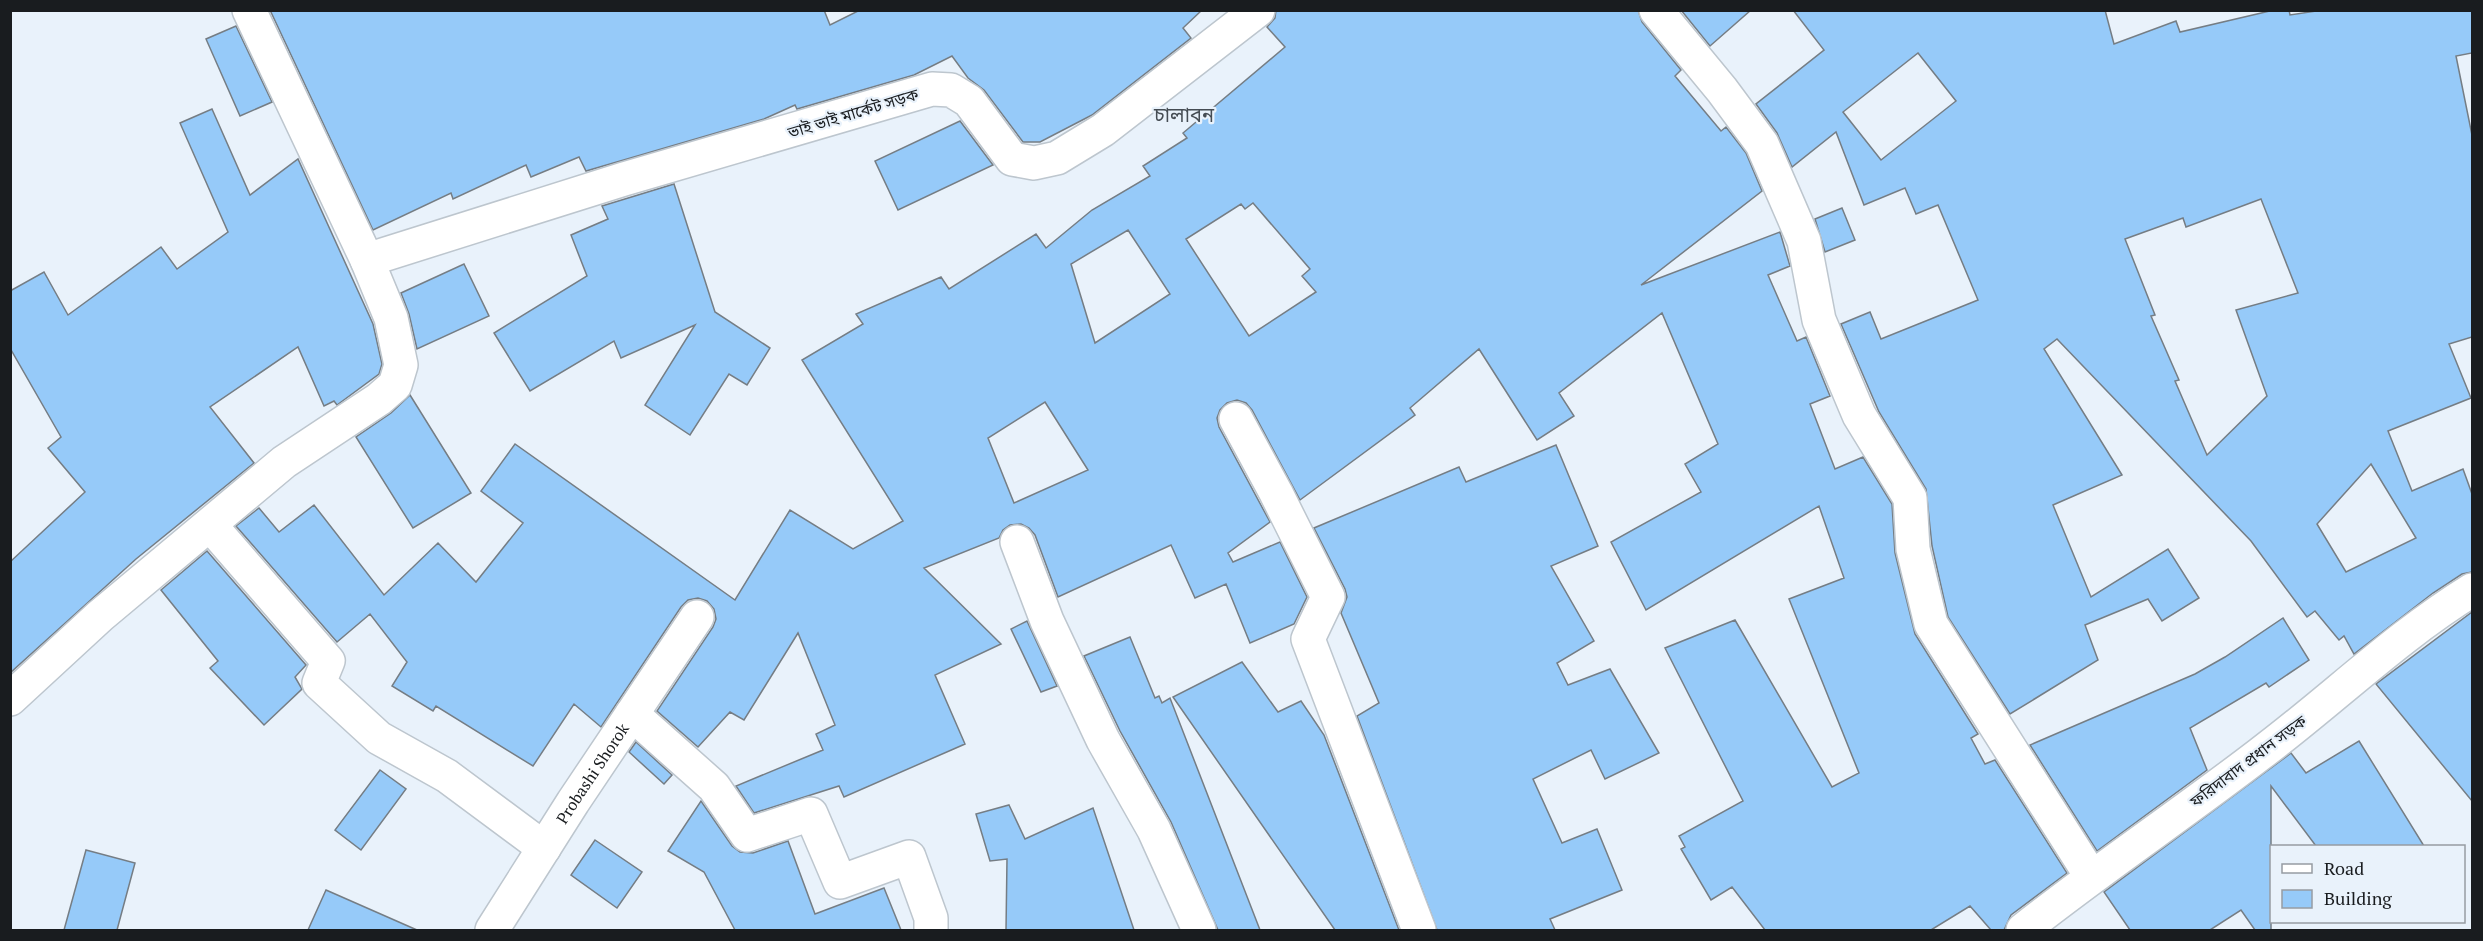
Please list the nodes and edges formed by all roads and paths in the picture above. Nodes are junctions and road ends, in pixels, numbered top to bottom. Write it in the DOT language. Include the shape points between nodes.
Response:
graph roads {
  1 [pos="249,10"];
  2 [pos="1258,10"];
  3 [pos="1656,10"];
  4 [pos="367,260"];
  5 [pos="1236,419"];
  6 [pos="211,526"];
  7 [pos="1017,542"];
  8 [pos="2472,590"];
  9 [pos="697,617"];
  10 [pos="10,699"];
  11 [pos="632,714"];
  12 [pos="544,848"];
  13 [pos="2091,876"];
  14 [pos="492,930"];
  15 [pos="931,930"];
  16 [pos="1199,930"];
  17 [pos="1419,930"];
  18 [pos="2023,930"];
  1 -- 4 [label="street"];
  2 -- 4 [label="street, ভাই ভাই মার্কেট সড়ক" via="1102,130 1057,158 1034,163 1012,159 969,101 951,90 932,89 624,179"];
  3 -- 13 [label="street" via="1762,144 1804,241 1819,320 1859,416 1910,498 1913,549 1931,624"];
  4 -- 6 [label="street" via="393,327 401,366 395,385 284,462"];
  5 -- 17 [label="street" via="1328,597 1308,639"];
  6 -- 10 [label="street" via="100,616"];
  6 -- 12 [label="street" via="328,661 319,683 379,738 447,776"];
  7 -- 16 [label="street" via="1051,631 1103,740 1154,830"];
  8 -- 13 [label="street, ফরিদাবাদ প্রধান সড়ক" via="2430,616 2260,754"];
  9 -- 11 [label="street, Probashi Shorok"];
  11 -- 12 [label="street, Probashi Shorok"];
  11 -- 15 [label="street" via="714,787 747,835 811,814 840,882 909,857 931,918"];
  12 -- 14 [label="street, Probashi Shorok"];
  13 -- 18 [label="street, ফরিদাবাদ প্রধান সড়ক"];
}
